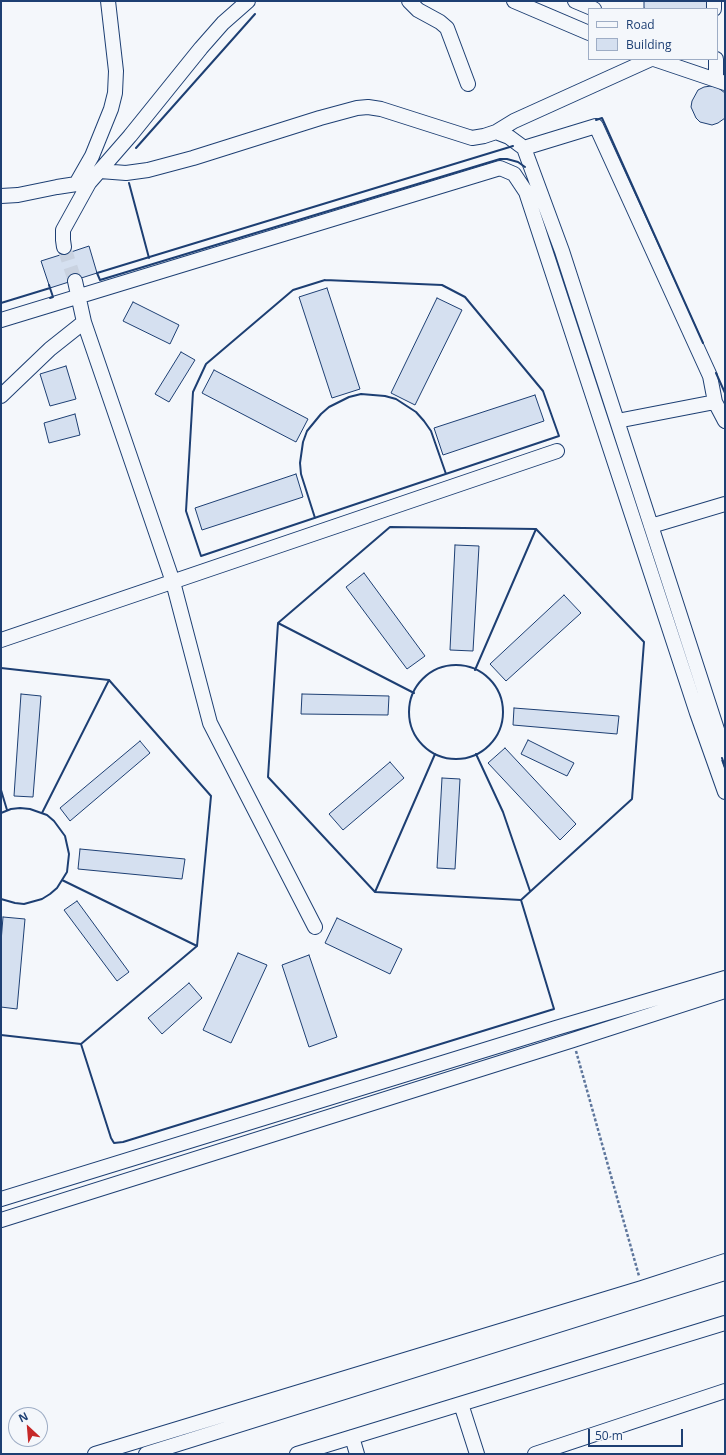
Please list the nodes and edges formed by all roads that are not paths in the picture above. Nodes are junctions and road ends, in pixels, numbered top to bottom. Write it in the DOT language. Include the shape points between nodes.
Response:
graph roads {
  1 [pos="108,1"];
  2 [pos="248,1"];
  3 [pos="409,1"];
  4 [pos="514,1"];
  5 [pos="575,1"];
  6 [pos="592,8"];
  7 [pos="588,33"];
  8 [pos="649,60"];
  9 [pos="657,60"];
  10 [pos="717,60"];
  11 [pos="721,81"];
  12 [pos="468,84"];
  13 [pos="496,132"];
  14 [pos="524,148"];
  15 [pos="100,171"];
  16 [pos="82,183"];
  17 [pos="1,196"];
  18 [pos="64,247"];
  19 [pos="75,281"];
  20 [pos="78,296"];
  21 [pos="1,320"];
  22 [pos="84,322"];
  23 [pos="1,396"];
  24 [pos="715,402"];
  25 [pos="617,421"];
  26 [pos="725,421"];
  27 [pos="557,451"];
  28 [pos="725,504"];
  29 [pos="651,526"];
  30 [pos="173,582"];
  31 [pos="1,640"];
  32 [pos="725,754"];
  33 [pos="725,792"];
  34 [pos="315,927"];
  35 [pos="725,978"];
  36 [pos="725,991"];
  37 [pos="1,1199"];
  38 [pos="1,1220"];
  39 [pos="725,1261"];
  40 [pos="725,1273"];
  41 [pos="725,1322"];
  42 [pos="725,1391"];
  43 [pos="461,1404"];
  44 [pos="352,1437"];
  45 [pos="95,1454"];
  46 [pos="146,1454"];
  47 [pos="297,1454"];
  48 [pos="358,1454"];
  49 [pos="477,1454"];
  50 [pos="535,1454"];
  1 -- 16 [label="street" via="116,71 114,92 111,109"];
  2 -- 15 [label="street" via="223,23 201,48"];
  3 -- 12 [label="street" via="418,10 447,28"];
  4 -- 7 [label="street"];
  5 -- 6 [label="street"];
  8 -- 13 [label="street" via="514,121"];
  9 -- 11 [label="street"];
  10 -- 11 [label="street"];
  13 -- 14 [label="street" via="509,137"];
  13 -- 15 [label="street" via="472,138 381,109 357,108 143,171"];
  14 -- 24 [label="street" via="596,126 710,376"];
  14 -- 25 [label="street" via="562,251"];
  15 -- 16 [label="street"];
  16 -- 17 [label="street"];
  16 -- 18 [label="street" via="63,230"];
  19 -- 20 [label="street"];
  20 -- 21 [label="street"];
  20 -- 22 [label="street"];
  20 -- 33 [label="street" via="500,168 514,174 526,192"];
  22 -- 23 [label="street" via="50,349"];
  22 -- 30 [label="street"];
  24 -- 25 [label="street"];
  24 -- 26 [label="street"];
  25 -- 29 [label="street"];
  27 -- 30 [label="street"];
  28 -- 29 [label="street"];
  29 -- 32 [label="street"];
  30 -- 31 [label="street"];
  30 -- 34 [label="street" via="210,722"];
  35 -- 37 [label="street"];
  36 -- 38 [label="street"];
  39 -- 45 [label="street"];
  40 -- 46 [label="street"];
  41 -- 43 [label="street"];
  42 -- 50 [label="street"];
  43 -- 44 [label="street"];
  43 -- 49 [label="street"];
  44 -- 47 [label="street"];
  44 -- 48 [label="street"];
}
